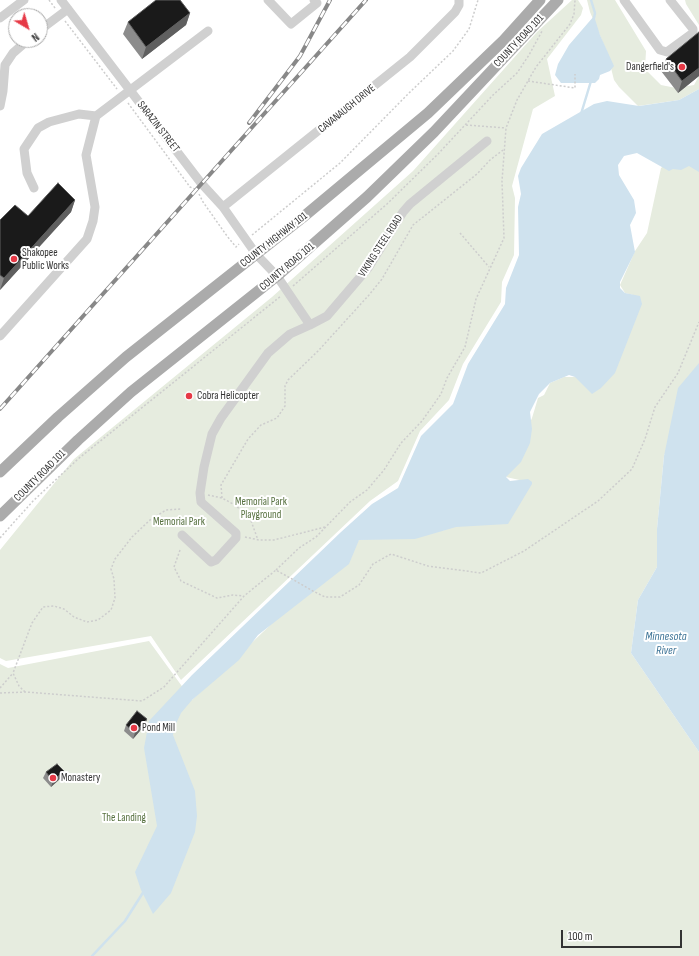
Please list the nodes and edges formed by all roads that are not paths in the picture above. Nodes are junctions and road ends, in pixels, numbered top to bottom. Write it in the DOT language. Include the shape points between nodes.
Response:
graph roads {
  1 [pos="24,0"];
  2 [pos="61,0"];
  3 [pos="268,0"];
  4 [pos="314,0"];
  5 [pos="459,0"];
  6 [pos="540,0"];
  7 [pos="624,0"];
  8 [pos="670,0"];
  9 [pos="557,1"];
  10 [pos="12,4"];
  11 [pos="64,12"];
  12 [pos="0,18"];
  13 [pos="48,24"];
  14 [pos="208,31"];
  15 [pos="19,48"];
  16 [pos="126,93"];
  17 [pos="0,106"];
  18 [pos="96,116"];
  19 [pos="487,141"];
  20 [pos="34,188"];
  21 [pos="223,207"];
  22 [pos="256,254"];
  23 [pos="277,276"];
  24 [pos="310,325"];
  25 [pos="0,336"];
  26 [pos="0,472"];
  27 [pos="0,516"];
  28 [pos="182,535"];
  1 -- 10 [label="street"];
  2 -- 11 [label="street, SARAZIN STREET"];
  3 -- 4 [label="street" via="291,24 317,3"];
  5 -- 21 [label="street, CAVANAUGH DRIVE" via="460,5 455,12 410,57"];
  6 -- 22 [label="main road, COUNTY HIGHWAY 101" via="448,95 380,154"];
  7 -- 8 [label="street" via="660,50 667,52 693,35 693,29"];
  9 -- 23 [label="main road, COUNTY ROAD 101" via="395,171"];
  10 -- 12 [label="street"];
  11 -- 13 [label="street"];
  11 -- 16 [label="street, SARAZIN STREET"];
  14 -- 16 [label="street"];
  15 -- 17 [label="street" via="5,65 4,91"];
  16 -- 18 [label="street"];
  16 -- 21 [label="street, SARAZIN STREET"];
  18 -- 20 [label="street" via="79,114 49,122 38,128 24,149 27,173"];
  18 -- 25 [label="street" via="86,155 95,207 87,239"];
  19 -- 24 [label="street, VIKING STEEL ROAD" via="410,204 368,268 327,316"];
  21 -- 22 [label="street, SARAZIN STREET"];
  22 -- 23 [label="street"];
  22 -- 26 [label="main road, COUNTY HIGHWAY 101" via="101,378"];
  23 -- 24 [label="street"];
  23 -- 27 [label="main road, COUNTY ROAD 101" via="127,396"];
  24 -- 28 [label="street, VIKING STEEL ROAD" via="290,334 274,346 212,434 200,493 201,502 237,535 216,560 211,562"];
}
